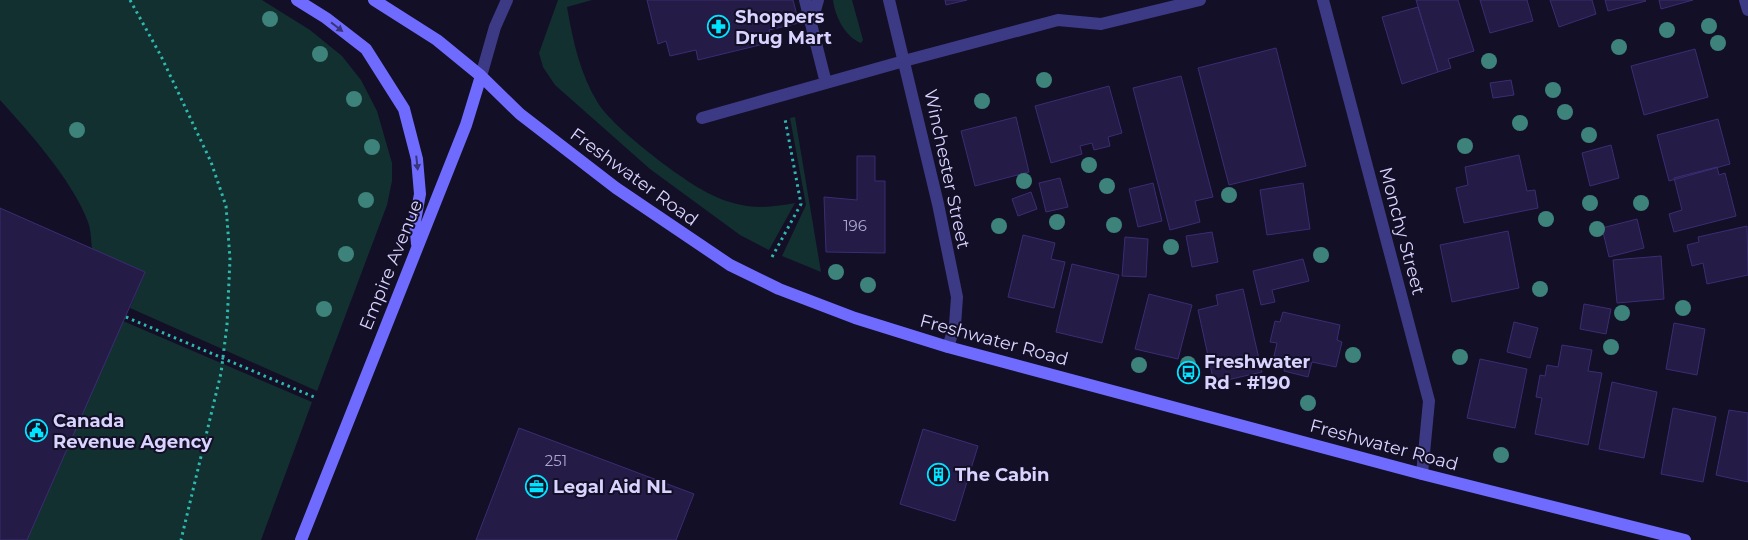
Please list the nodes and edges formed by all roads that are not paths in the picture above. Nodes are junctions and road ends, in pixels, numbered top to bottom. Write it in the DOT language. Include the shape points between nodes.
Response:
graph roads {
  1 [pos="297,0"];
  2 [pos="374,0"];
  3 [pos="507,0"];
  4 [pos="805,0"];
  5 [pos="818,0"];
  6 [pos="889,0"];
  7 [pos="1200,0"];
  8 [pos="1323,0"];
  9 [pos="1745,0"];
  10 [pos="1748,10"];
  11 [pos="811,24"];
  12 [pos="904,61"];
  13 [pos="481,76"];
  14 [pos="826,83"];
  15 [pos="702,118"];
  16 [pos="417,247"];
  17 [pos="948,347"];
  18 [pos="1422,474"];
  19 [pos="1678,539"];
  20 [pos="301,540"];
  1 -- 16 [label="main road, one-way" via="366,49 404,109 417,159 420,194 415,221"];
  2 -- 13 [label="main road, Freshwater Road" via="437,40"];
  3 -- 13 [label="street, Empire Avenue" via="495,27"];
  4 -- 11 [label="street"];
  5 -- 11 [label="street"];
  6 -- 12 [label="street, Winchester Street"];
  7 -- 12 [label="street" via="1101,24 1058,20"];
  8 -- 18 [label="street, Monchy Street" via="1429,402"];
  9 -- 10 [label="street"];
  11 -- 14 [label="street"];
  12 -- 14 [label="street"];
  12 -- 17 [label="street, Winchester Street" via="957,297 955,325"];
  13 -- 16 [label="main road, Empire Avenue" via="466,125"];
  13 -- 17 [label="main road, Freshwater Road" via="520,114 608,182 730,265 779,290 816,304"];
  14 -- 15 [label="street"];
  16 -- 20 [label="main road, Empire Avenue"];
  17 -- 18 [label="main road, Freshwater Road"];
  18 -- 19 [label="main road, Freshwater Road"];
}
